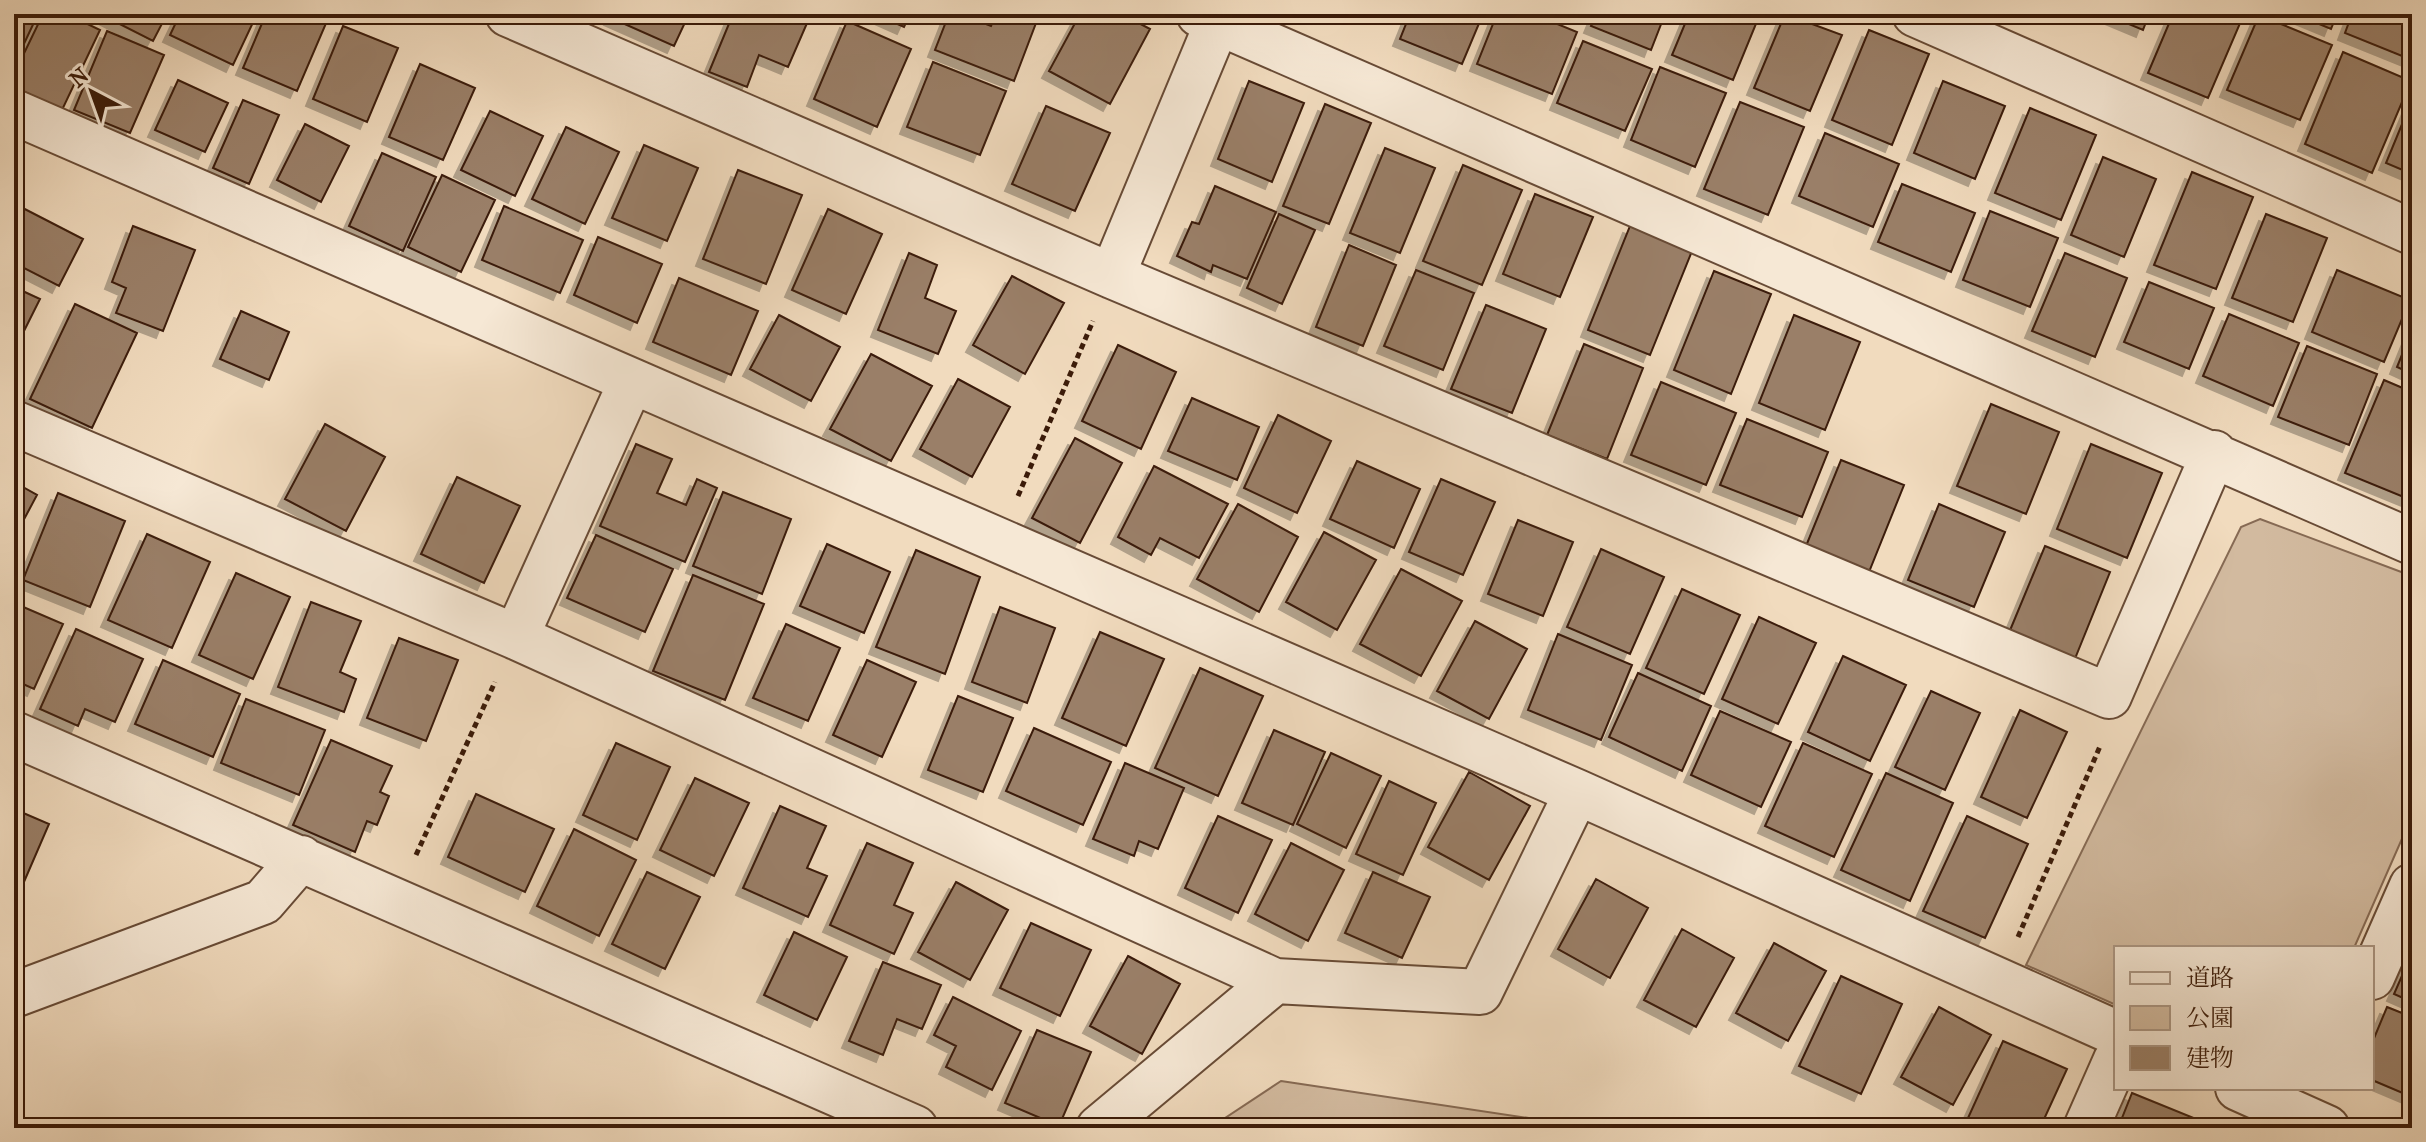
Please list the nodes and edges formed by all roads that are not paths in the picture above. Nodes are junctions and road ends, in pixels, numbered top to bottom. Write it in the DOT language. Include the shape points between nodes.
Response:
graph roads {
  1 [pos="508,14"];
  2 [pos="1915,14"];
  3 [pos="1213,17"];
  4 [pos="14,112"];
  5 [pos="2412,232"];
  6 [pos="1112,276"];
  7 [pos="631,382"];
  8 [pos="14,423"];
  9 [pos="2214,453"];
  10 [pos="2412,542"];
  11 [pos="516,637"];
  12 [pos="14,734"];
  13 [pos="1577,792"];
  14 [pos="301,858"];
  15 [pos="2412,886"];
  16 [pos="2374,972"];
  17 [pos="1275,981"];
  18 [pos="14,995"];
  19 [pos="2114,1032"];
  20 [pos="2114,1065"];
  21 [pos="2245,1090"];
  22 [pos="2320,1112"];
  23 [pos="915,1128"];
  24 [pos="1099,1128"];
  25 [pos="2086,1128"];
  1 -- 6 [label="street"];
  2 -- 5 [label="street"];
  3 -- 6 [label="street"];
  3 -- 9 [label="street"];
  4 -- 7 [label="street"];
  6 -- 9 [label="street" via="2109,696"];
  7 -- 11 [label="street"];
  7 -- 13 [label="street"];
  8 -- 11 [label="street"];
  9 -- 10 [label="street"];
  11 -- 17 [label="street"];
  12 -- 14 [label="street"];
  13 -- 17 [label="street" via="1480,992"];
  13 -- 19 [label="street"];
  14 -- 18 [label="street" via="263,902"];
  14 -- 23 [label="street"];
  15 -- 16 [label="street"];
  17 -- 24 [label="street"];
  20 -- 25 [label="street"];
  21 -- 22 [label="street"];
}
